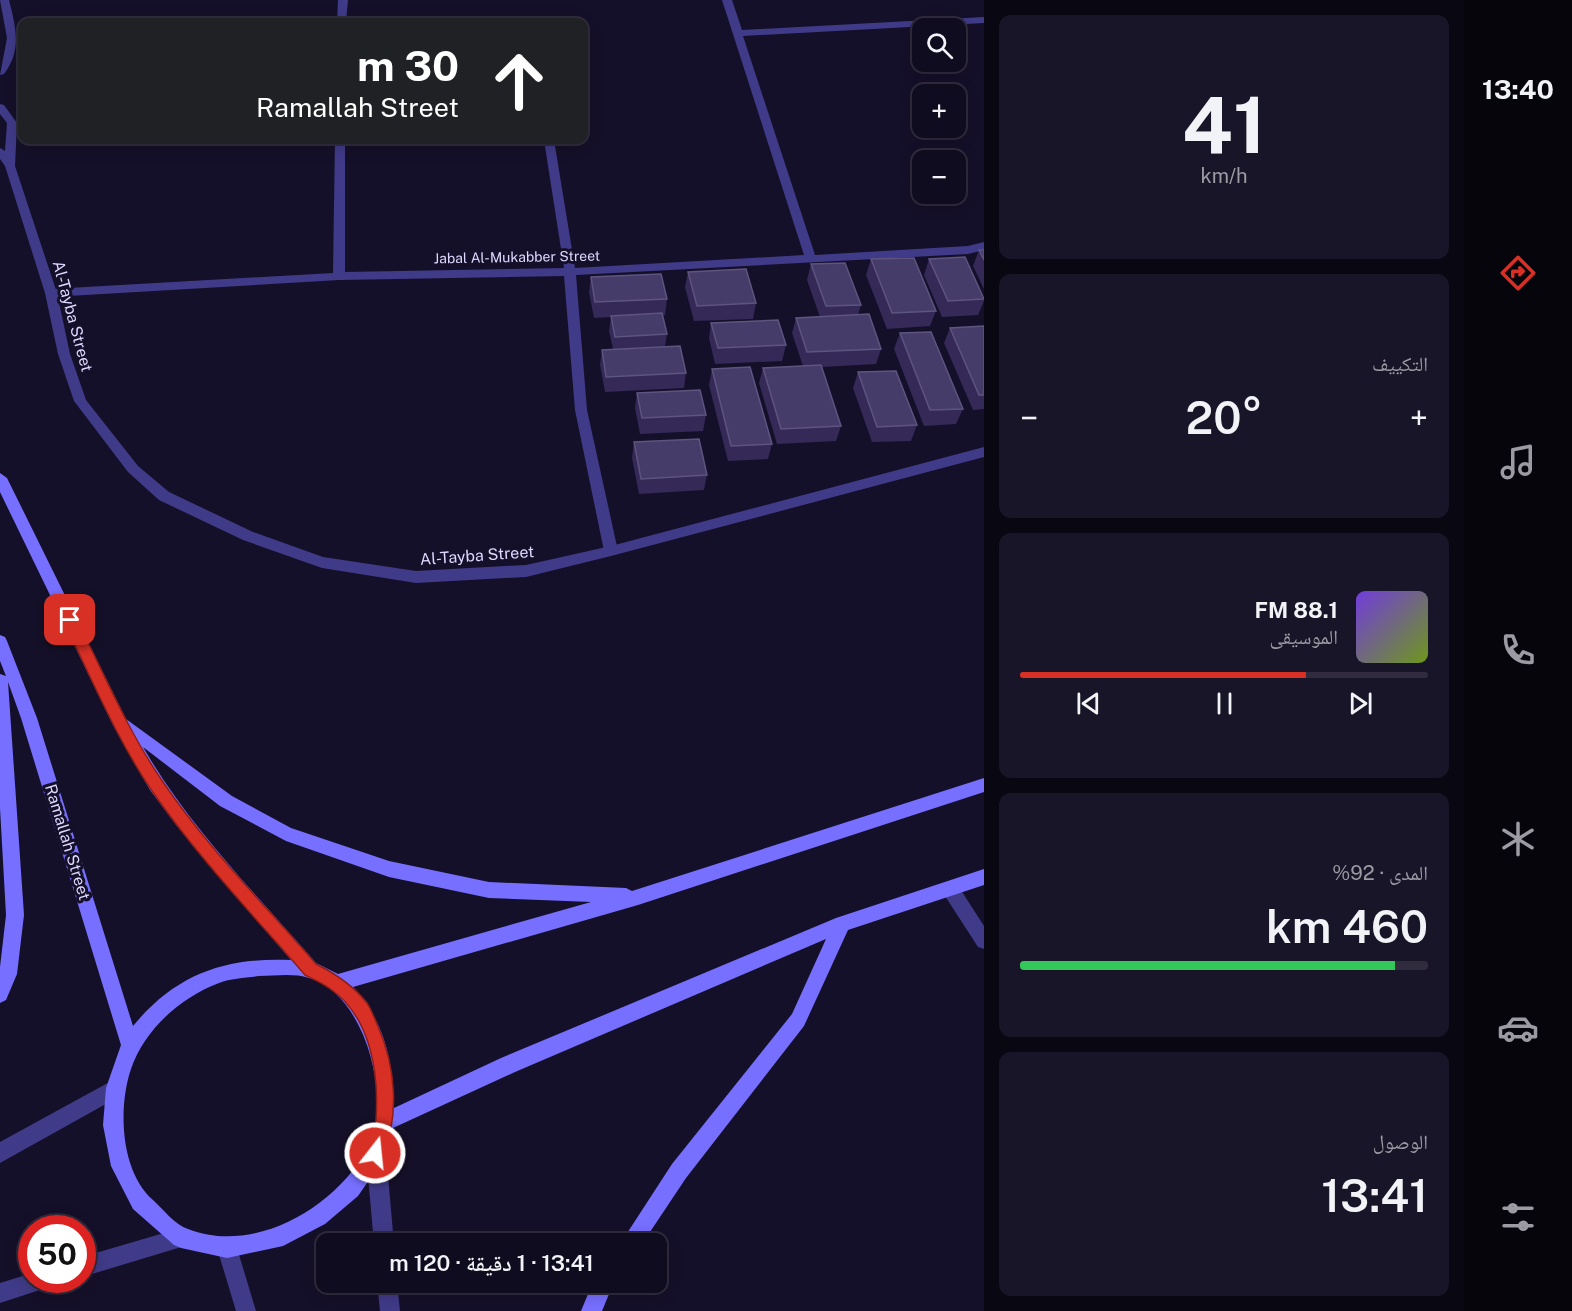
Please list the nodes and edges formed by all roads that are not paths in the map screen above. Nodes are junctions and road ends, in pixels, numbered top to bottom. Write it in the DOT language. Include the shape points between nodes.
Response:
graph roads {
  1 [pos="4,0"];
  2 [pos="343,0"];
  3 [pos="727,0"];
  4 [pos="342,18"];
  5 [pos="984,20"];
  6 [pos="10,24"];
  7 [pos="740,33"];
  8 [pos="0,39"];
  9 [pos="0,72"];
  10 [pos="0,106"];
  11 [pos="340,144"];
  12 [pos="550,144"];
  13 [pos="0,151"];
  14 [pos="10,166"];
  15 [pos="984,246"];
  16 [pos="811,259"];
  17 [pos="570,272"];
  18 [pos="339,276"];
  19 [pos="51,293"];
  20 [pos="984,452"];
  21 [pos="0,478"];
  22 [pos="611,551"];
  23 [pos="0,641"];
  24 [pos="0,680"];
  25 [pos="120,722"];
  26 [pos="984,784"];
  27 [pos="984,877"];
  28 [pos="951,890"];
  29 [pos="638,897"];
  30 [pos="842,924"];
  31 [pos="984,941"];
  32 [pos="310,969"];
  33 [pos="337,983"];
  34 [pos="0,994"];
  35 [pos="130,1045"];
  36 [pos="115,1088"];
  37 [pos="385,1122"];
  38 [pos="0,1153"];
  39 [pos="375,1153"];
  40 [pos="383,1233"];
  41 [pos="637,1233"];
  42 [pos="181,1238"];
  43 [pos="227,1248"];
  44 [pos="96,1263"];
  45 [pos="18,1287"];
  46 [pos="0,1293"];
  47 [pos="388,1293"];
  48 [pos="599,1293"];
  49 [pos="246,1311"];
  50 [pos="390,1311"];
  51 [pos="591,1311"];
  1 -- 6 [label="street"];
  2 -- 4 [label="street"];
  3 -- 7 [label="street"];
  5 -- 7 [label="street"];
  6 -- 8 [label="street"];
  6 -- 9 [label="street" via="13,52"];
  7 -- 16 [label="street"];
  10 -- 14 [label="street, Al-Tayba Street" via="12,123"];
  11 -- 18 [label="street"];
  12 -- 17 [label="street"];
  13 -- 14 [label="street, Al-Tayba Street"];
  14 -- 19 [label="street, Al-Tayba Street"];
  15 -- 16 [label="street, Jabal Al-Mukabber Street"];
  16 -- 17 [label="street, Jabal Al-Mukabber Street"];
  17 -- 18 [label="street, Jabal Al-Mukabber Street"];
  17 -- 22 [label="street" via="581,410"];
  18 -- 19 [label="street, Jabal Al-Mukabber Street"];
  19 -- 22 [label="street, Al-Tayba Street" via="64,354 80,401 134,469 164,496 248,536 322,562 416,577 526,571"];
  20 -- 22 [label="street, Al-Tayba Street"];
  21 -- 25 [label="main road"];
  23 -- 35 [label="main road, Ramallah Street" via="29,718"];
  24 -- 34 [label="main road" via="15,915 8,974"];
  25 -- 29 [label="main road" via="226,801 286,834 389,869 489,890"];
  25 -- 32 [label="main road" via="183,821"];
  26 -- 29 [label="main road"];
  27 -- 28 [label="main road"];
  28 -- 30 [label="main road"];
  28 -- 31 [label="street"];
  29 -- 33 [label="main road"];
  30 -- 37 [label="main road" via="508,1065"];
  30 -- 41 [label="main road" via="798,1020 679,1171"];
  32 -- 33 [label="main road"];
  32 -- 35 [label="main road" via="259,967 218,974 186,990 156,1013"];
  33 -- 37 [label="main road" via="362,1010 376,1042 385,1078"];
  35 -- 36 [label="main road"];
  36 -- 38 [label="street"];
  36 -- 42 [label="main road" via="113,1125 121,1166 140,1202"];
  37 -- 39 [label="main road"];
  39 -- 40 [label="street"];
  39 -- 43 [label="main road" via="351,1189 318,1217 283,1236"];
  42 -- 43 [label="main road"];
  42 -- 44 [label="street"];
  43 -- 49 [label="street"];
  45 -- 46 [label="street"];
  47 -- 50 [label="street"];
  48 -- 51 [label="main road"];
}
